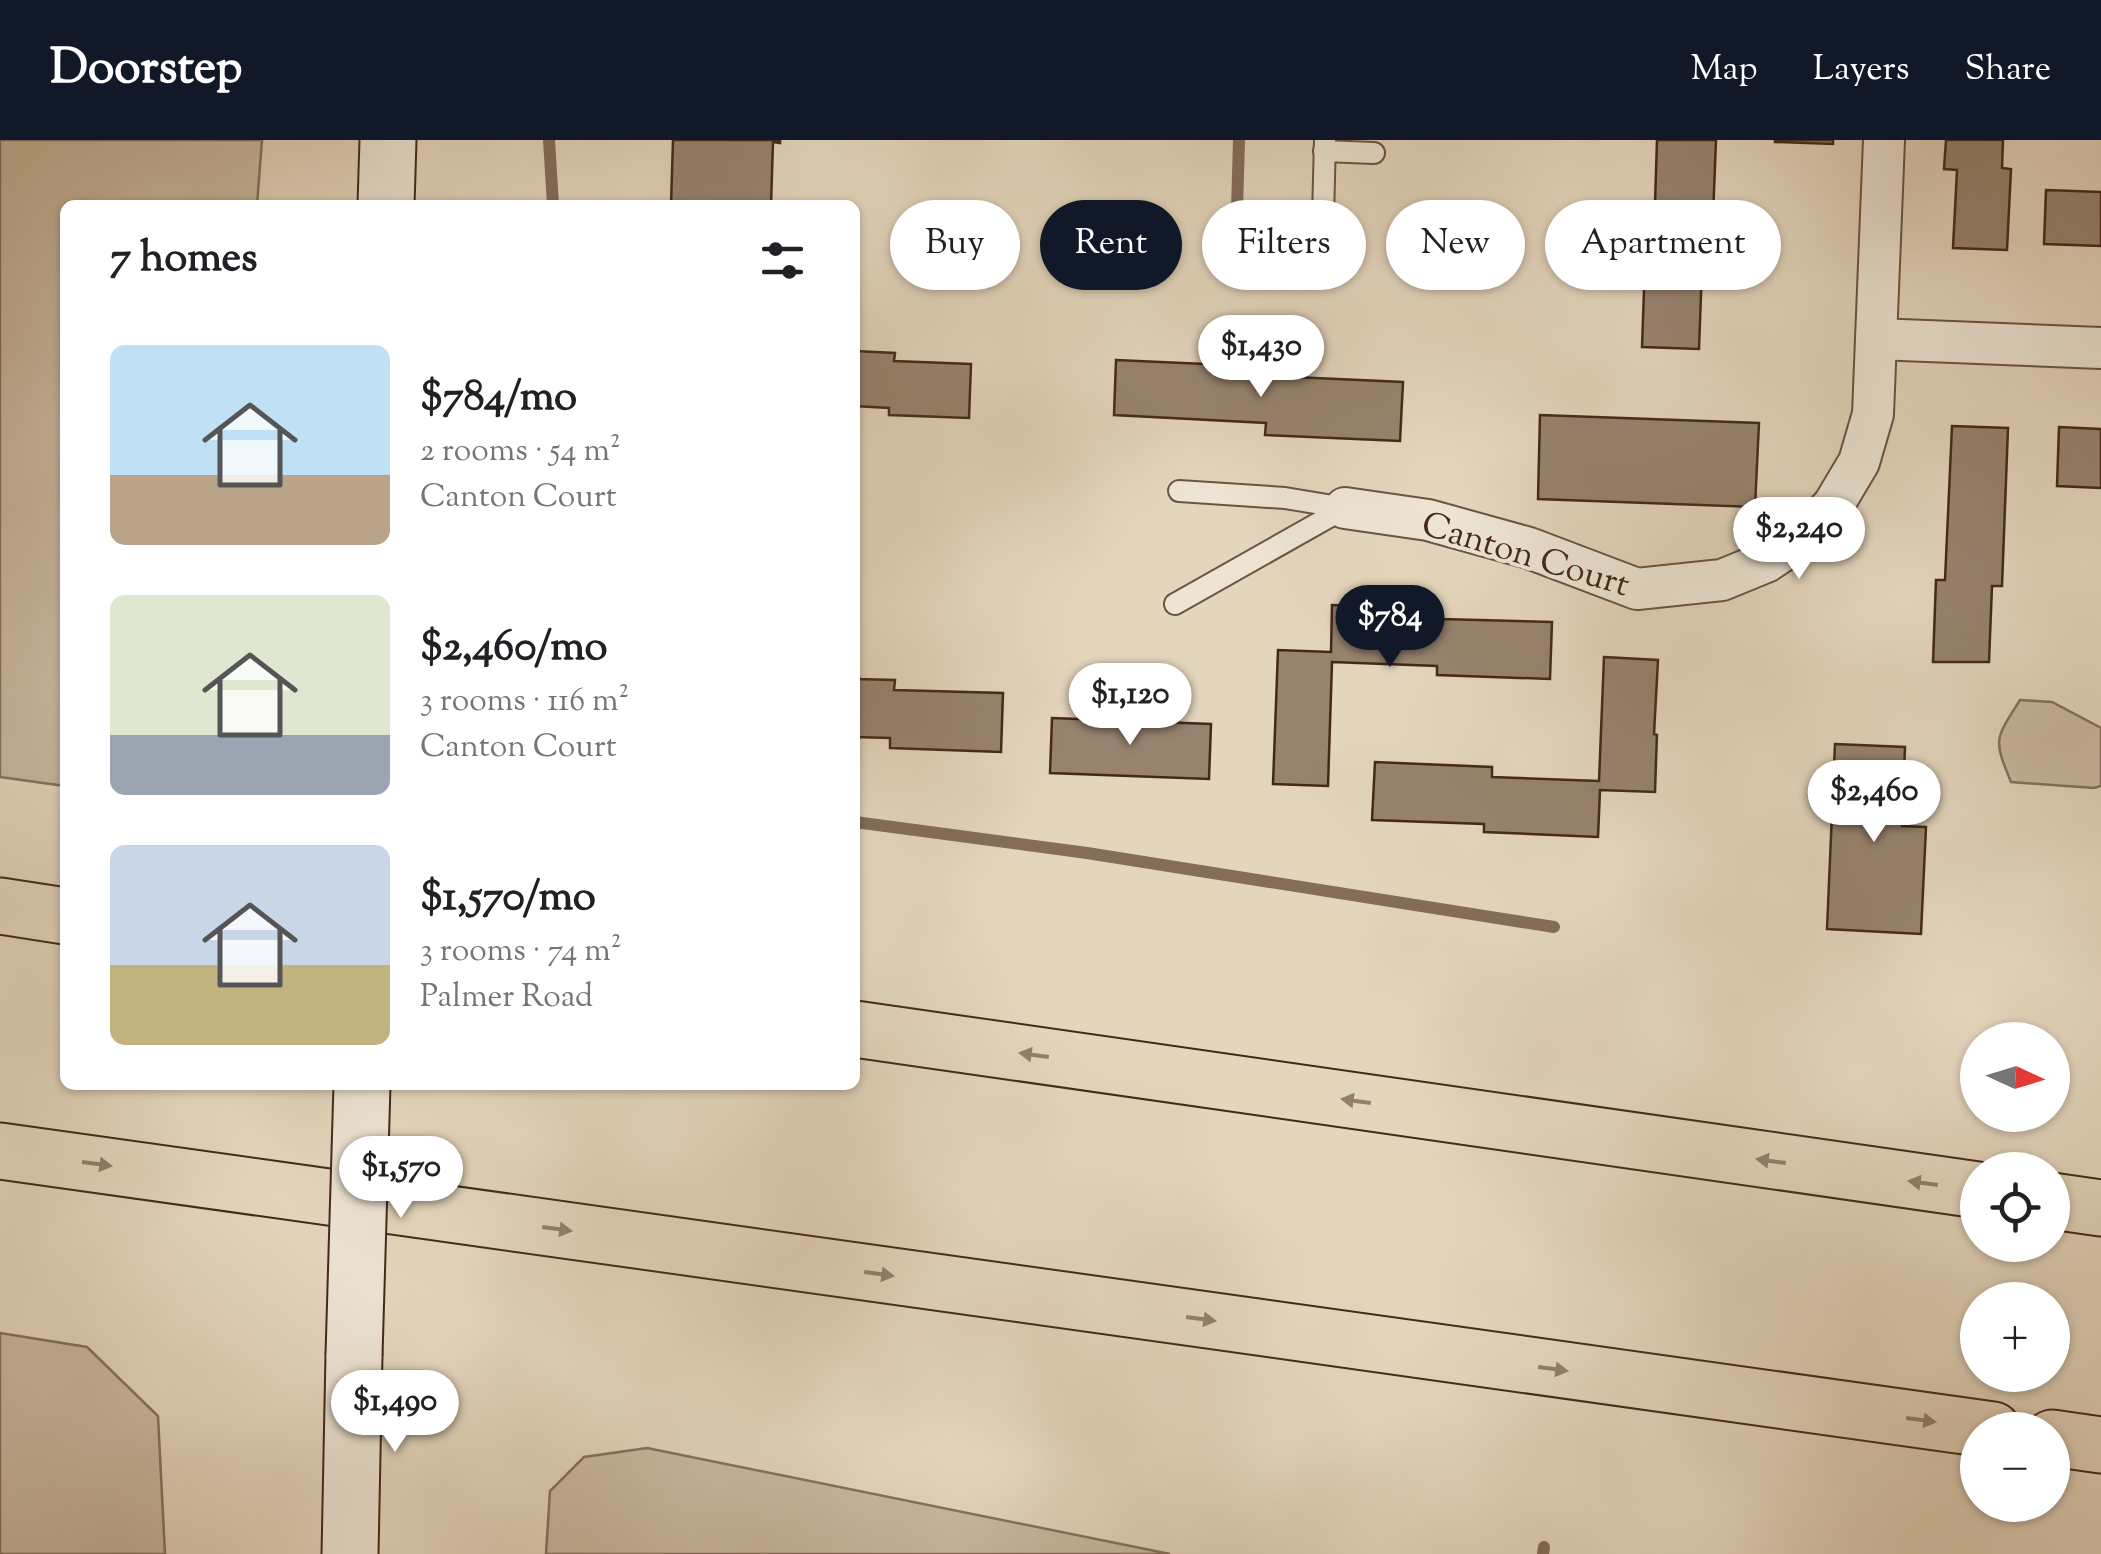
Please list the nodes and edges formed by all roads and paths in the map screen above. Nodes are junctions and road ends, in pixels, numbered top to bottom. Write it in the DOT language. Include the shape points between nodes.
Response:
graph roads {
  1 [pos="388,140"];
  2 [pos="1884,140"];
  3 [pos="1324,146"];
  4 [pos="1374,153"];
  5 [pos="386,200"];
  6 [pos="1323,200"];
  7 [pos="1876,339"];
  8 [pos="2101,348"];
  9 [pos="1179,491"];
  10 [pos="1344,508"];
  11 [pos="1175,604"];
  12 [pos="0,906"];
  13 [pos="60,915"];
  14 [pos="860,1030"];
  15 [pos="362,1090"];
  16 [pos="0,1151"];
  17 [pos="1960,1187"];
  18 [pos="2070,1204"];
  19 [pos="2101,1208"];
  20 [pos="1960,1425"];
  21 [pos="2070,1441"];
  22 [pos="2101,1445"];
  23 [pos="350,1554"];
  1 -- 5 [label="street"];
  2 -- 7 [label="street, Canton Court"];
  3 -- 4 [label="lane"];
  3 -- 6 [label="lane"];
  7 -- 8 [label="street"];
  7 -- 10 [label="street, Canton Court" via="1873,414 1859,462 1834,504 1808,534 1722,580 1636,589 1445,524"];
  9 -- 10 [label="lane, Canton Court"];
  10 -- 11 [label="lane"];
  12 -- 13 [label="highway"];
  17 -- 14 [label="highway, one-way"];
  15 -- 23 [label="street, bridge"];
  16 -- 20 [label="highway, one-way"];
  18 -- 19 [label="highway"];
  21 -- 22 [label="highway"];
}
